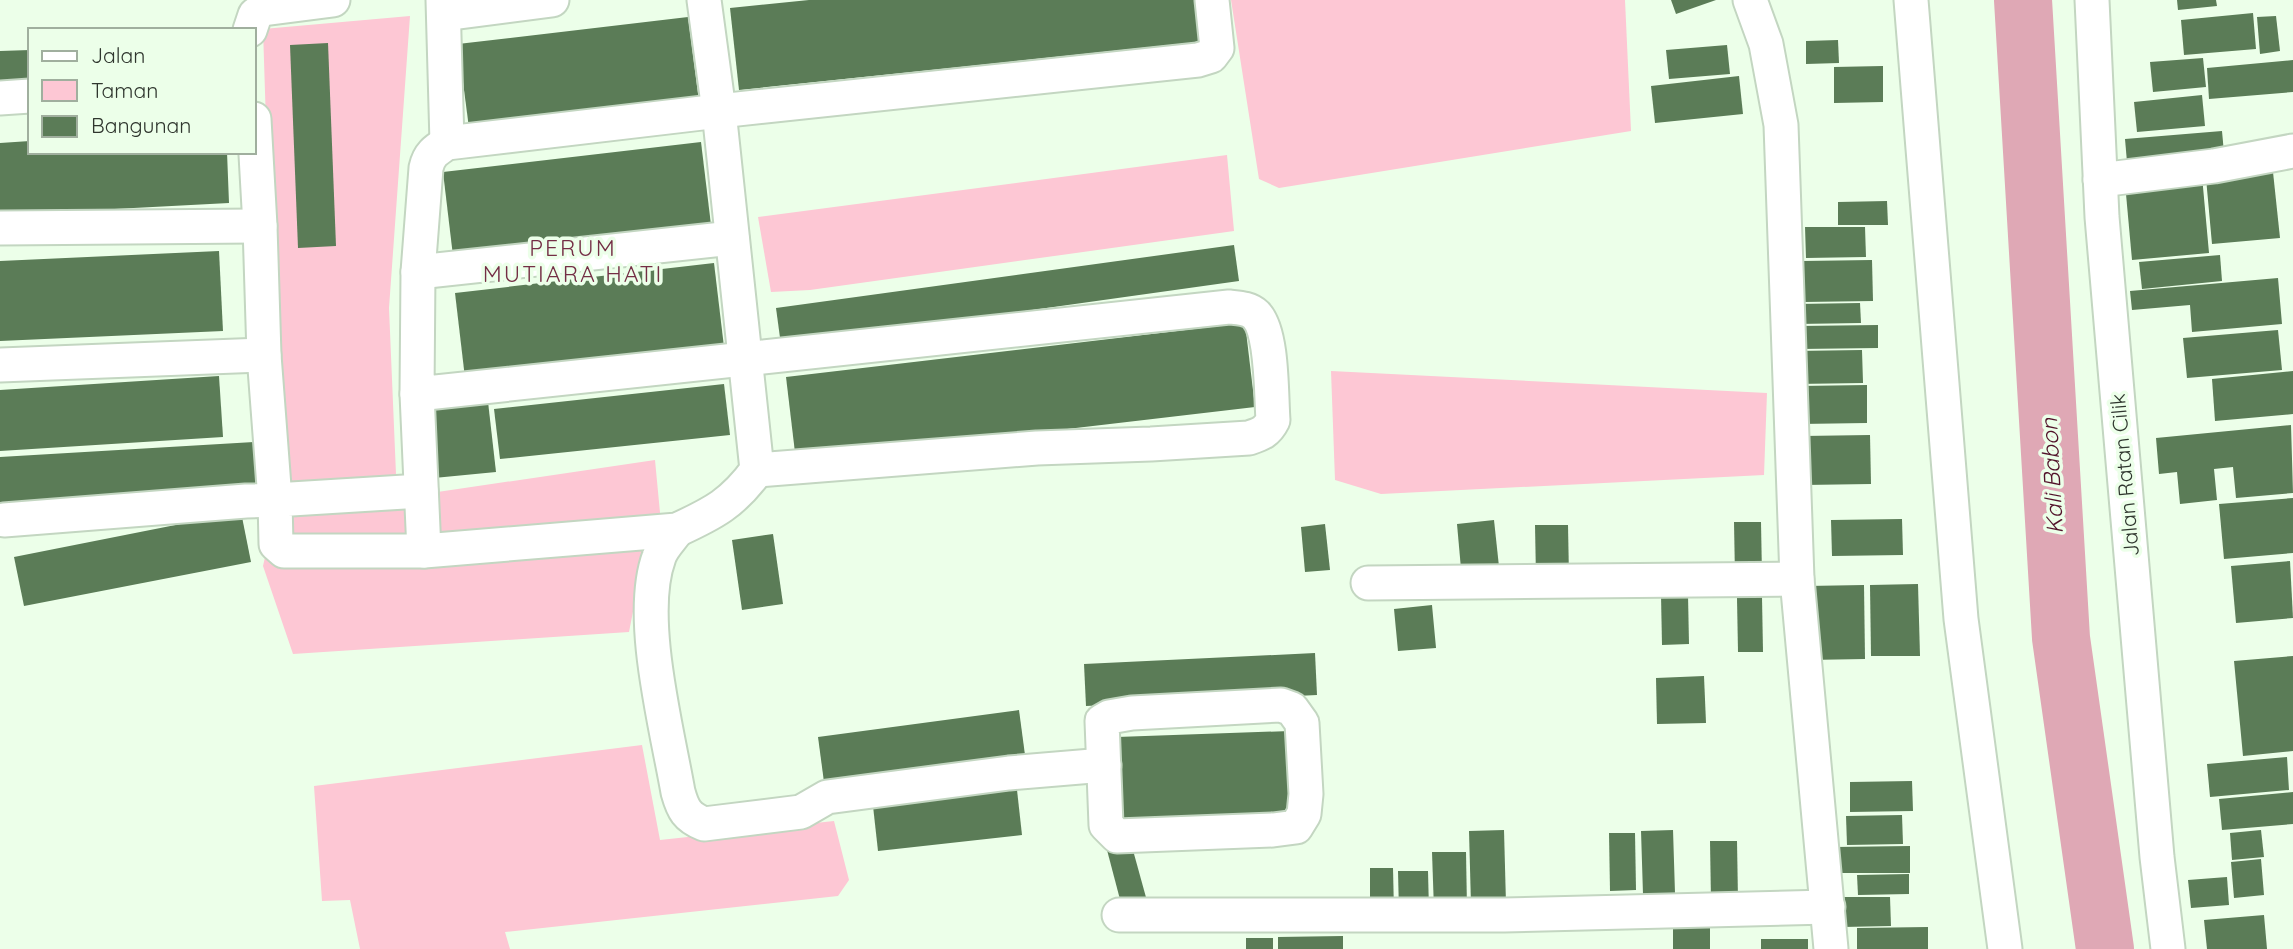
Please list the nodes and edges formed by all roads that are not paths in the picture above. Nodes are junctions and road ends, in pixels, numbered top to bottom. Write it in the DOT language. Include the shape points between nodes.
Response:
graph roads {
  1 [pos="552,0"];
  2 [pos="704,0"];
  3 [pos="1212,0"];
  4 [pos="1750,0"];
  5 [pos="1911,0"];
  6 [pos="2092,0"];
  7 [pos="325,1"];
  8 [pos="444,7"];
  9 [pos="251,28"];
  10 [pos="28,96"];
  11 [pos="0,98"];
  12 [pos="719,111"];
  13 [pos="447,143"];
  14 [pos="2293,151"];
  15 [pos="256,154"];
  16 [pos="2100,180"];
  17 [pos="260,226"];
  18 [pos="0,228"];
  19 [pos="732,238"];
  20 [pos="418,272"];
  21 [pos="264,355"];
  22 [pos="744,360"];
  23 [pos="0,365"];
  24 [pos="417,394"];
  25 [pos="757,470"];
  26 [pos="421,491"];
  27 [pos="275,500"];
  28 [pos="4,520"];
  29 [pos="677,530"];
  30 [pos="424,551"];
  31 [pos="1797,579"];
  32 [pos="1367,583"];
  33 [pos="1104,765"];
  34 [pos="1828,907"];
  35 [pos="1119,915"];
  36 [pos="1831,949"];
  37 [pos="2005,949"];
  38 [pos="2168,949"];
  1 -- 8 [label="street"];
  2 -- 12 [label="street"];
  3 -- 12 [label="street" via="1217,48 1211,56 1198,60"];
  4 -- 31 [label="street" via="1766,44 1780,125"];
  5 -- 37 [label="street" via="1961,619"];
  6 -- 16 [label="street, Jalan Ratan Cilik"];
  7 -- 9 [label="street" via="264,9 255,15"];
  8 -- 13 [label="street"];
  10 -- 11 [label="street"];
  12 -- 13 [label="street"];
  12 -- 19 [label="street"];
  13 -- 20 [label="street" via="428,160"];
  14 -- 16 [label="street"];
  15 -- 17 [label="street"];
  16 -- 38 [label="street, Jalan Ratan Cilik"];
  17 -- 18 [label="street"];
  17 -- 21 [label="street"];
  19 -- 20 [label="street"];
  19 -- 22 [label="street"];
  20 -- 24 [label="street"];
  21 -- 23 [label="street"];
  21 -- 27 [label="street"];
  22 -- 24 [label="street"];
  22 -- 25 [label="street"];
  22 -- 25 [label="street" via="1229,307 1256,315 1267,340 1273,420 1268,430 1249,438 1037,448"];
  24 -- 26 [label="street"];
  25 -- 29 [label="street" via="733,499"];
  26 -- 27 [label="street"];
  26 -- 30 [label="street"];
  27 -- 28 [label="street"];
  27 -- 30 [label="street" via="276,544 284,551"];
  29 -- 30 [label="street"];
  29 -- 33 [label="street" via="660,554 650,605 678,792 690,818 704,824 801,812 827,797"];
  31 -- 32 [label="street"];
  31 -- 34 [label="street"];
  33 -- 33 [label="street" via="1106,825 1117,836 1288,829 1296,827 1304,814 1302,723 1292,709 1281,705 1109,717 1102,721"];
  34 -- 35 [label="street" via="1504,915"];
  34 -- 36 [label="street"];
}
